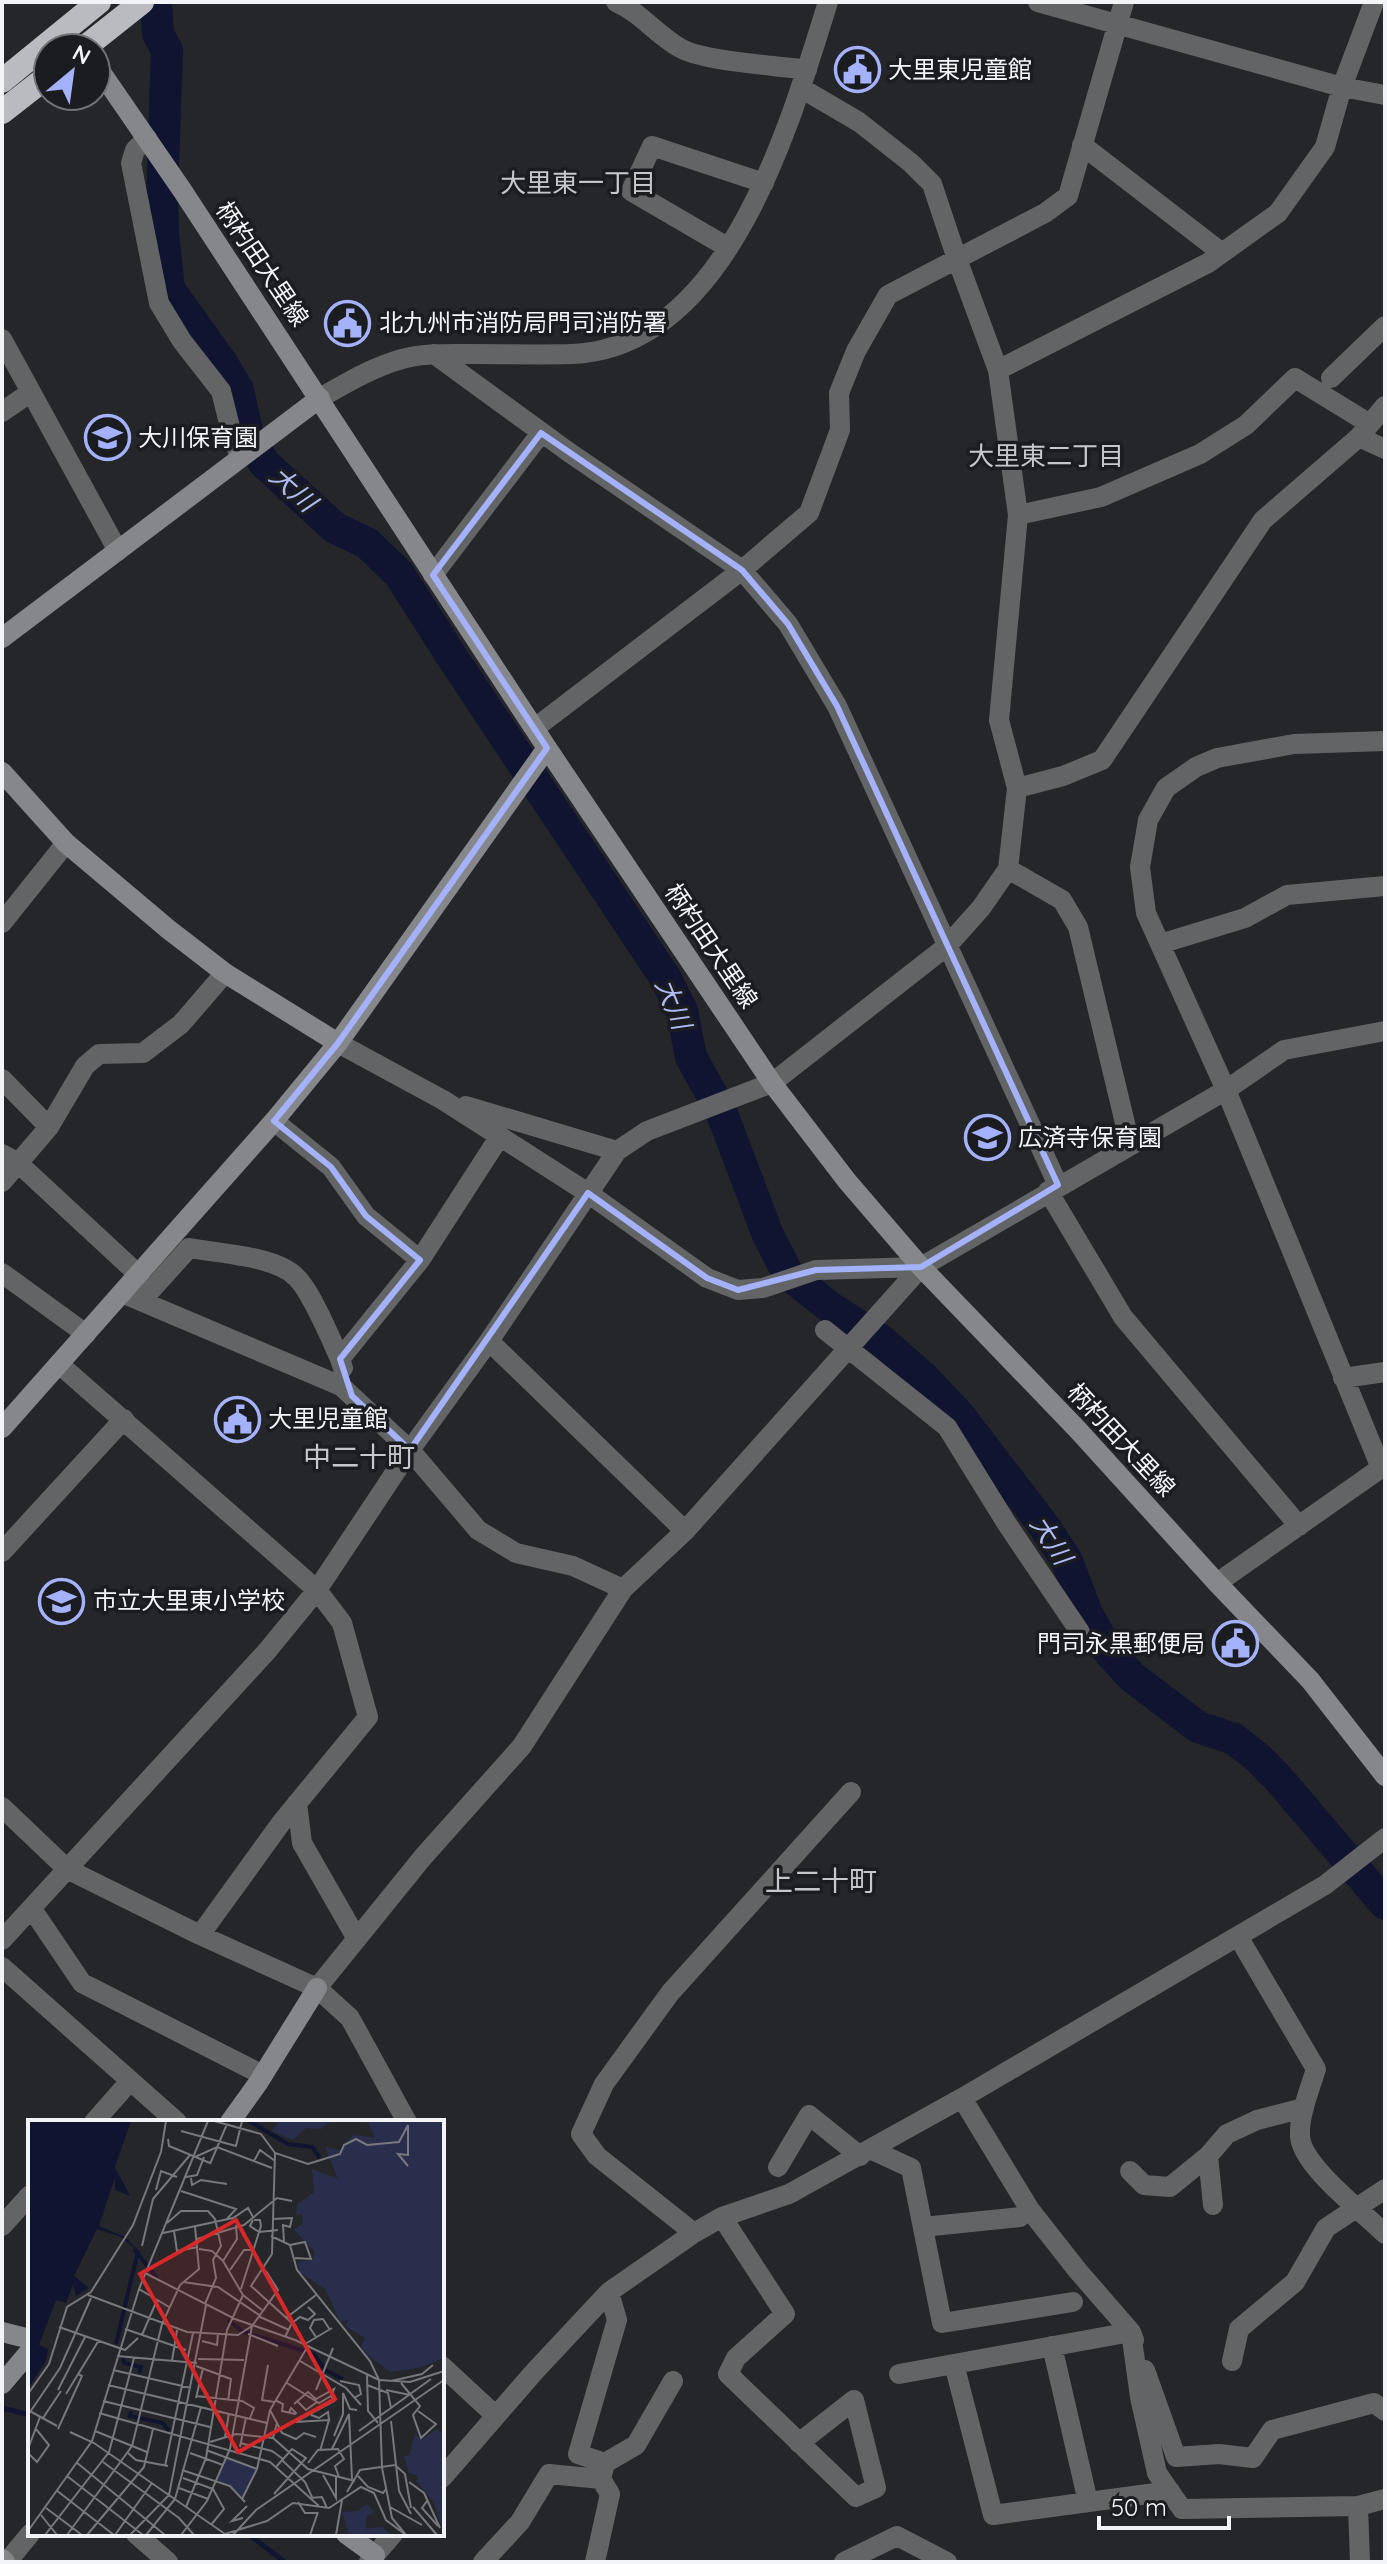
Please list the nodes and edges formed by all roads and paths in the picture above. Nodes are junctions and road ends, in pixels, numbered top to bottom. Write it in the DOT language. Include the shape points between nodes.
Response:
graph roads {
  1 [pos="99,2"];
  2 [pos="616,2"];
  3 [pos="828,2"];
  4 [pos="1038,2"];
  5 [pos="1124,2"];
  6 [pos="1374,2"];
  7 [pos="133,9"];
  8 [pos="1117,24"];
  9 [pos="68,27"];
  10 [pos="72,32"];
  11 [pos="104,32"];
  12 [pos="804,79"];
  13 [pos="2,81"];
  14 [pos="1342,87"];
  15 [pos="112,88"];
  16 [pos="32,89"];
  17 [pos="1385,95"];
  18 [pos="2,112"];
  19 [pos="147,138"];
  20 [pos="1082,145"];
  21 [pos="764,183"];
  22 [pos="727,247"];
  23 [pos="1222,253"];
  24 [pos="957,259"];
  25 [pos="1385,326"];
  26 [pos="2,339"];
  27 [pos="434,354"];
  28 [pos="998,370"];
  29 [pos="1331,378"];
  30 [pos="31,392"];
  31 [pos="320,398"];
  32 [pos="1385,406"];
  33 [pos="2,412"];
  34 [pos="1364,430"];
  35 [pos="541,433"];
  36 [pos="1385,449"];
  37 [pos="242,455"];
  38 [pos="1018,515"];
  39 [pos="118,551"];
  40 [pos="742,570"];
  41 [pos="433,575"];
  42 [pos="2,638"];
  43 [pos="535,728"];
  44 [pos="1385,741"];
  45 [pos="547,748"];
  46 [pos="2,772"];
  47 [pos="1017,788"];
  48 [pos="66,843"];
  49 [pos="1008,869"];
  50 [pos="1385,886"];
  51 [pos="2,923"];
  52 [pos="1160,944"];
  53 [pos="947,946"];
  54 [pos="225,973"];
  55 [pos="1385,1031"];
  56 [pos="338,1043"];
  57 [pos="2,1079"];
  58 [pos="772,1083"];
  59 [pos="1226,1090"];
  60 [pos="443,1100"];
  61 [pos="274,1121"];
  62 [pos="49,1127"];
  63 [pos="500,1136"];
  64 [pos="1130,1144"];
  65 [pos="617,1151"];
  66 [pos="10,1158"];
  67 [pos="2,1182"];
  68 [pos="1053,1188"];
  69 [pos="588,1193"];
  70 [pos="420,1260"];
  71 [pos="921,1267"];
  72 [pos="2,1273"];
  73 [pos="139,1275"];
  74 [pos="122,1293"];
  75 [pos="142,1300"];
  76 [pos="825,1330"];
  77 [pos="86,1334"];
  78 [pos="489,1341"];
  79 [pos="848,1347"];
  80 [pos="340,1359"];
  81 [pos="59,1364"];
  82 [pos="1385,1372"];
  83 [pos="1343,1378"];
  84 [pos="352,1396"];
  85 [pos="124,1419"];
  86 [pos="2,1428"];
  87 [pos="410,1450"];
  88 [pos="1383,1467"];
  89 [pos="1299,1526"];
  90 [pos="685,1531"];
  91 [pos="2,1552"];
  92 [pos="1217,1583"];
  93 [pos="623,1589"];
  94 [pos="317,1590"];
  95 [pos="1080,1632"];
  96 [pos="1385,1776"];
  97 [pos="851,1792"];
  98 [pos="297,1803"];
  99 [pos="2,1807"];
  100 [pos="1385,1838"];
  101 [pos="67,1869"];
  102 [pos="32,1909"];
  103 [pos="200,1935"];
  104 [pos="1239,1938"];
  105 [pos="357,1939"];
  106 [pos="2,1940"];
  107 [pos="2,1967"];
  108 [pos="317,1988"];
  109 [pos="263,2075"];
  110 [pos="130,2081"];
  111 [pos="962,2098"];
  112 [pos="1304,2108"];
  113 [pos="96,2120"];
  114 [pos="175,2120"];
  115 [pos="231,2120"];
  116 [pos="406,2120"];
  117 [pos="866,2153"];
  118 [pos="1208,2156"];
  119 [pos="778,2167"];
  120 [pos="1130,2171"];
  121 [pos="1385,2189"];
  122 [pos="28,2197"];
  123 [pos="1213,2205"];
  124 [pos="1358,2207"];
  125 [pos="722,2217"];
  126 [pos="1020,2217"];
  127 [pos="2,2226"];
  128 [pos="923,2227"];
  129 [pos="694,2233"];
  130 [pos="1385,2234"];
  131 [pos="609,2292"];
  132 [pos="1073,2302"];
  133 [pos="2,2332"];
  134 [pos="1131,2332"];
  135 [pos="28,2338"];
  136 [pos="1052,2346"];
  137 [pos="28,2353"];
  138 [pos="1232,2361"];
  139 [pos="954,2364"];
  140 [pos="444,2368"];
  141 [pos="899,2374"];
  142 [pos="673,2381"];
  143 [pos="2,2384"];
  144 [pos="1385,2411"];
  145 [pos="496,2416"];
  146 [pos="799,2443"];
  147 [pos="603,2471"];
  148 [pos="444,2476"];
  149 [pos="1170,2491"];
  150 [pos="1385,2499"];
  151 [pos="1088,2502"];
  152 [pos="1358,2506"];
  153 [pos="28,2536"];
  154 [pos="138,2536"];
  155 [pos="348,2536"];
  156 [pos="392,2536"];
  157 [pos="376,2560"];
  158 [pos="5,2561"];
  159 [pos="168,2562"];
  160 [pos="483,2562"];
  161 [pos="595,2562"];
  162 [pos="844,2562"];
  163 [pos="947,2562"];
  164 [pos="1360,2562"];
  1 -- 9 [label="highway"];
  2 -- 12 [label="street" via="634,9 683,49"];
  3 -- 12 [label="street"];
  4 -- 8 [label="street"];
  5 -- 8 [label="street"];
  6 -- 14 [label="street"];
  7 -- 11 [label="highway"];
  8 -- 14 [label="street"];
  8 -- 20 [label="street"];
  9 -- 10 [label="main road"];
  9 -- 13 [label="highway"];
  12 -- 21 [label="street"];
  12 -- 24 [label="street" via="932,184"];
  14 -- 17 [label="street"];
  14 -- 23 [label="street" via="1325,147 1278,213"];
  15 -- 19 [label="main road, 柄杓田大里線"];
  16 -- 18 [label="highway"];
  19 -- 31 [label="main road, 柄杓田大里線"];
  19 -- 37 [label="street" via="131,163 159,303 221,391"];
  20 -- 23 [label="street"];
  20 -- 24 [label="street" via="1068,196"];
  21 -- 22 [label="street"];
  21 -- 22 [label="street" via="652,146 631,191"];
  22 -- 27 [label="street" via="676,312 613,347 576,354"];
  23 -- 28 [label="street"];
  24 -- 28 [label="street"];
  24 -- 40 [label="street" via="888,295 839,393 840,430 809,513"];
  25 -- 29 [label="street"];
  26 -- 30 [label="street"];
  27 -- 31 [label="street" via="369,371"];
  27 -- 35 [label="street"];
  28 -- 38 [label="street"];
  30 -- 33 [label="street"];
  30 -- 39 [label="street"];
  31 -- 37 [label="main road"];
  31 -- 41 [label="main road, 柄杓田大里線"];
  32 -- 34 [label="street"];
  34 -- 36 [label="street"];
  34 -- 38 [label="street" via="1295,378 1246,425 1200,454 1101,497"];
  34 -- 47 [label="street" via="1263,520 1102,760"];
  35 -- 40 [label="street"];
  35 -- 41 [label="street"];
  37 -- 39 [label="main road"];
  38 -- 47 [label="street" via="999,720"];
  39 -- 42 [label="main road"];
  40 -- 43 [label="street"];
  40 -- 53 [label="street" via="788,624 837,706"];
  41 -- 43 [label="main road, 柄杓田大里線"];
  43 -- 45 [label="main road, 柄杓田大里線"];
  44 -- 52 [label="street" via="1294,744 1217,758 1166,788 1148,820 1140,867 1146,913"];
  45 -- 56 [label="main road"];
  45 -- 58 [label="main road, 柄杓田大里線"];
  46 -- 48 [label="main road"];
  47 -- 49 [label="street"];
  48 -- 51 [label="street"];
  48 -- 54 [label="main road"];
  49 -- 53 [label="street"];
  49 -- 64 [label="street" via="1062,900 1078,927"];
  50 -- 52 [label="street" via="1287,895 1245,918"];
  52 -- 59 [label="street"];
  53 -- 58 [label="street"];
  53 -- 68 [label="street"];
  54 -- 56 [label="main road"];
  54 -- 62 [label="street" via="181,1024 143,1053 99,1054 85,1066"];
  55 -- 59 [label="street" via="1284,1050"];
  56 -- 60 [label="street"];
  56 -- 61 [label="main road"];
  57 -- 62 [label="street"];
  58 -- 65 [label="street" via="647,1131"];
  58 -- 71 [label="main road, 柄杓田大里線"];
  59 -- 64 [label="street"];
  59 -- 83 [label="street"];
  60 -- 63 [label="street"];
  60 -- 65 [label="street"];
  61 -- 70 [label="street" via="331,1167 366,1216"];
  61 -- 73 [label="main road"];
  62 -- 66 [label="street"];
  63 -- 69 [label="street"];
  63 -- 70 [label="street"];
  64 -- 68 [label="street"];
  65 -- 69 [label="street"];
  66 -- 67 [label="street"];
  66 -- 73 [label="street"];
  68 -- 71 [label="street"];
  68 -- 89 [label="street" via="1123,1317"];
  69 -- 71 [label="street" via="707,1278 738,1290 763,1288 816,1270"];
  69 -- 78 [label="street"];
  70 -- 80 [label="street"];
  71 -- 79 [label="street"];
  71 -- 92 [label="main road, 柄杓田大里線"];
  72 -- 77 [label="street"];
  73 -- 74 [label="main road"];
  74 -- 75 [label="street"];
  74 -- 77 [label="main road"];
  75 -- 80 [label="street" via="189,1248 271,1263 296,1276"];
  75 -- 84 [label="street" via="341,1386"];
  76 -- 79 [label="street"];
  77 -- 81 [label="main road"];
  78 -- 87 [label="street"];
  78 -- 90 [label="street"];
  79 -- 90 [label="street"];
  79 -- 95 [label="street" via="947,1427"];
  80 -- 84 [label="street"];
  81 -- 85 [label="street"];
  81 -- 86 [label="main road"];
  82 -- 83 [label="street"];
  83 -- 88 [label="street"];
  84 -- 87 [label="street"];
  85 -- 91 [label="street"];
  85 -- 94 [label="street"];
  87 -- 93 [label="street" via="478,1530 493,1540 516,1553 573,1566"];
  87 -- 94 [label="street"];
  88 -- 89 [label="street"];
  89 -- 92 [label="street"];
  90 -- 93 [label="street"];
  92 -- 96 [label="main road, 柄杓田大里線" via="1310,1680"];
  93 -- 105 [label="street" via="522,1746"];
  94 -- 98 [label="street" via="342,1623 368,1717"];
  94 -- 101 [label="street"];
  97 -- 129 [label="street" via="670,1993 604,2084 581,2134 597,2156"];
  98 -- 103 [label="street"];
  98 -- 105 [label="street" via="302,1843"];
  99 -- 101 [label="street"];
  100 -- 104 [label="street" via="1325,1885"];
  101 -- 102 [label="street"];
  101 -- 103 [label="street"];
  102 -- 106 [label="street"];
  102 -- 109 [label="street" via="82,1983"];
  103 -- 108 [label="street"];
  104 -- 111 [label="street"];
  104 -- 112 [label="street" via="1316,2069"];
  105 -- 108 [label="street"];
  107 -- 110 [label="street"];
  108 -- 109 [label="main road"];
  108 -- 116 [label="street" via="350,2018"];
  109 -- 115 [label="main road"];
  110 -- 113 [label="street"];
  110 -- 114 [label="street"];
  111 -- 117 [label="street"];
  111 -- 134 [label="street" via="1030,2210"];
  112 -- 118 [label="street" via="1227,2134"];
  112 -- 124 [label="street" via="1300,2138 1319,2173"];
  117 -- 119 [label="street" via="809,2115"];
  117 -- 125 [label="street" via="789,2194"];
  117 -- 128 [label="street" via="911,2168"];
  118 -- 120 [label="street" via="1170,2187 1144,2185"];
  118 -- 123 [label="street"];
  121 -- 124 [label="street"];
  122 -- 127 [label="street"];
  124 -- 130 [label="street"];
  124 -- 138 [label="street" via="1326,2228 1295,2282 1239,2329"];
  125 -- 129 [label="street"];
  125 -- 146 [label="street" via="785,2314 736,2358 728,2374"];
  126 -- 128 [label="street"];
  128 -- 132 [label="street" via="942,2323"];
  129 -- 131 [label="street"];
  131 -- 145 [label="street"];
  131 -- 147 [label="street" via="617,2320 578,2454"];
  133 -- 135 [label="main road"];
  134 -- 136 [label="street"];
  134 -- 144 [label="street" via="1176,2457 1253,2458 1272,2430 1374,2403"];
  134 -- 149 [label="street" via="1157,2473"];
  136 -- 139 [label="street"];
  136 -- 151 [label="street"];
  137 -- 143 [label="main road"];
  139 -- 141 [label="street"];
  139 -- 151 [label="street" via="993,2515"];
  140 -- 145 [label="street"];
  142 -- 147 [label="street" via="636,2445"];
  145 -- 148 [label="street"];
  146 -- 146 [label="street" via="856,2497 876,2488 854,2400"];
  147 -- 160 [label="street" via="549,2474 520,2522"];
  147 -- 161 [label="street" via="610,2494"];
  149 -- 151 [label="street"];
  149 -- 152 [label="street" via="1182,2509"];
  150 -- 152 [label="street"];
  152 -- 164 [label="street"];
  153 -- 158 [label="street"];
  154 -- 159 [label="street"];
  155 -- 157 [label="main road"];
  156 -- 157 [label="street"];
  162 -- 163 [label="street" via="897,2536"];
}
